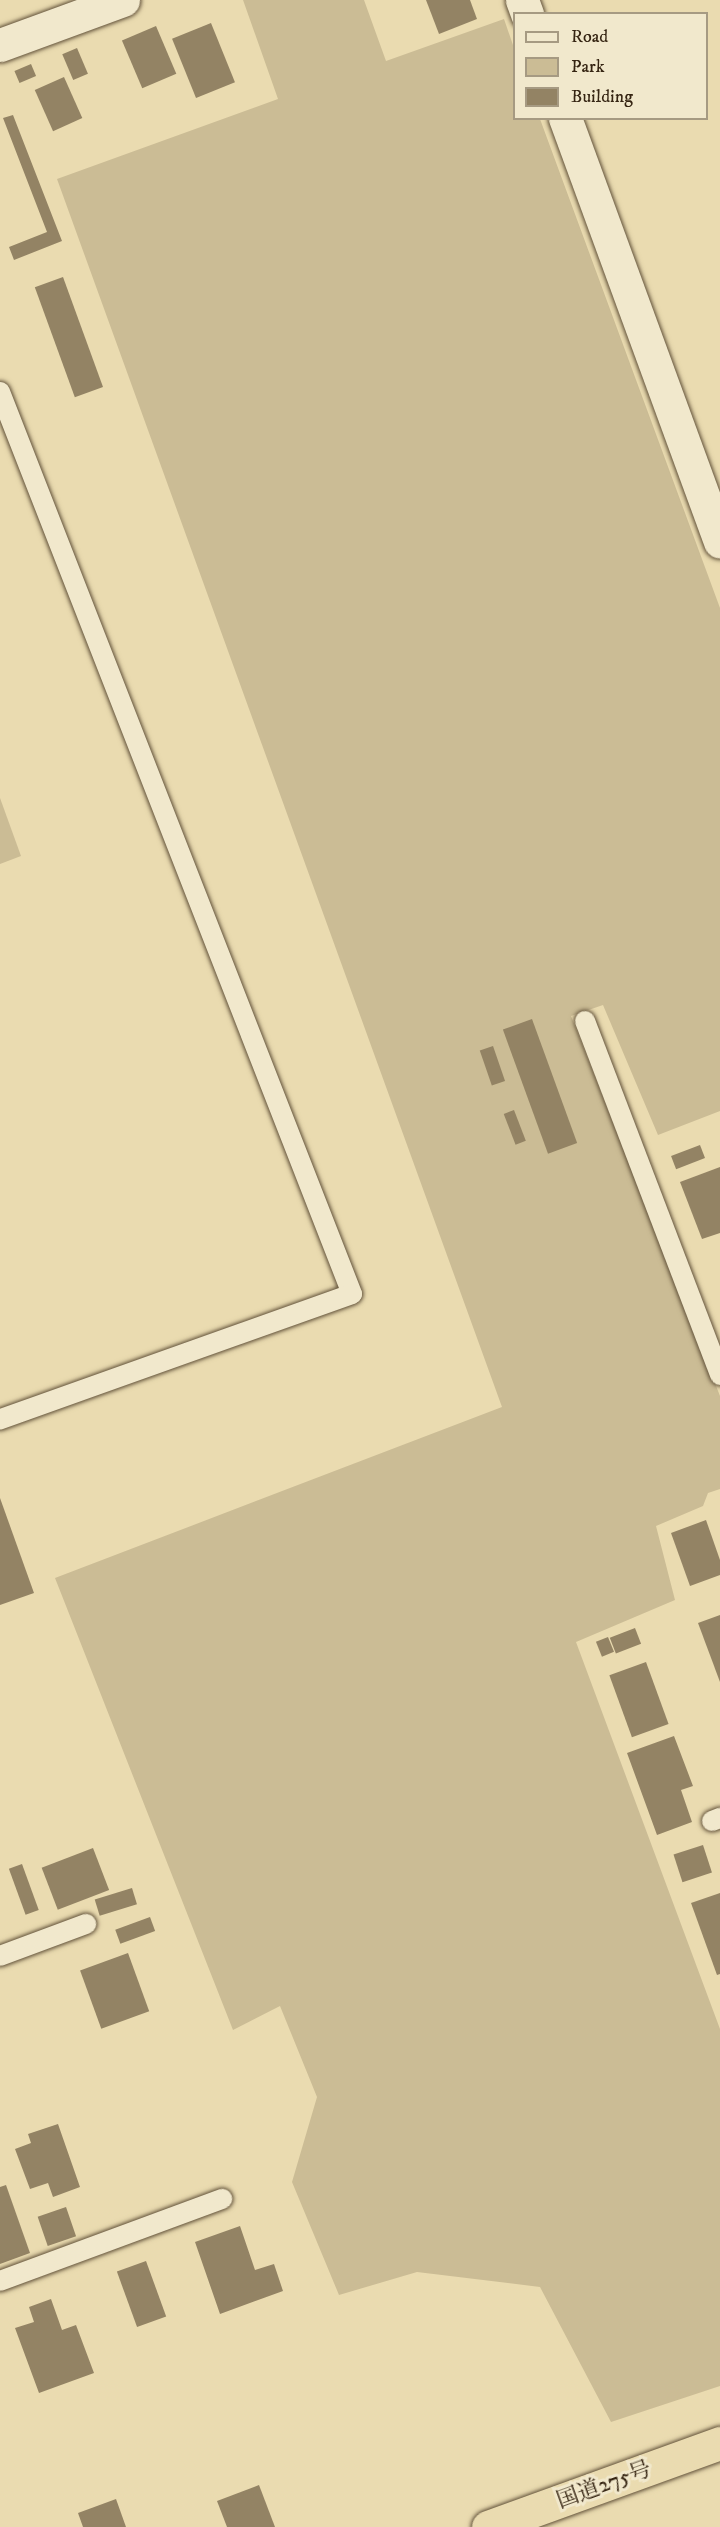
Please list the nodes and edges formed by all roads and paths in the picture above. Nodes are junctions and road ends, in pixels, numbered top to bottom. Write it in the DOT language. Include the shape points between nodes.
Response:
graph roads {
  1 [pos="123,0"];
  2 [pos="0,45"];
  3 [pos="566,120"];
  4 [pos="0,392"];
  5 [pos="720,542"];
  6 [pos="585,1021"];
  7 [pos="720,1375"];
  8 [pos="0,1419"];
  9 [pos="86,1924"];
  10 [pos="0,1956"];
  11 [pos="222,2199"];
  12 [pos="0,2282"];
  13 [pos="720,2443"];
  14 [pos="488,2527"];
  1 -- 2 [label="street"];
  3 -- 5 [label="street"];
  4 -- 8 [label="lane" via="352,1294"];
  6 -- 7 [label="lane"];
  9 -- 10 [label="lane"];
  11 -- 12 [label="lane"];
  13 -- 14 [label="highway, 国道275号"];
}
